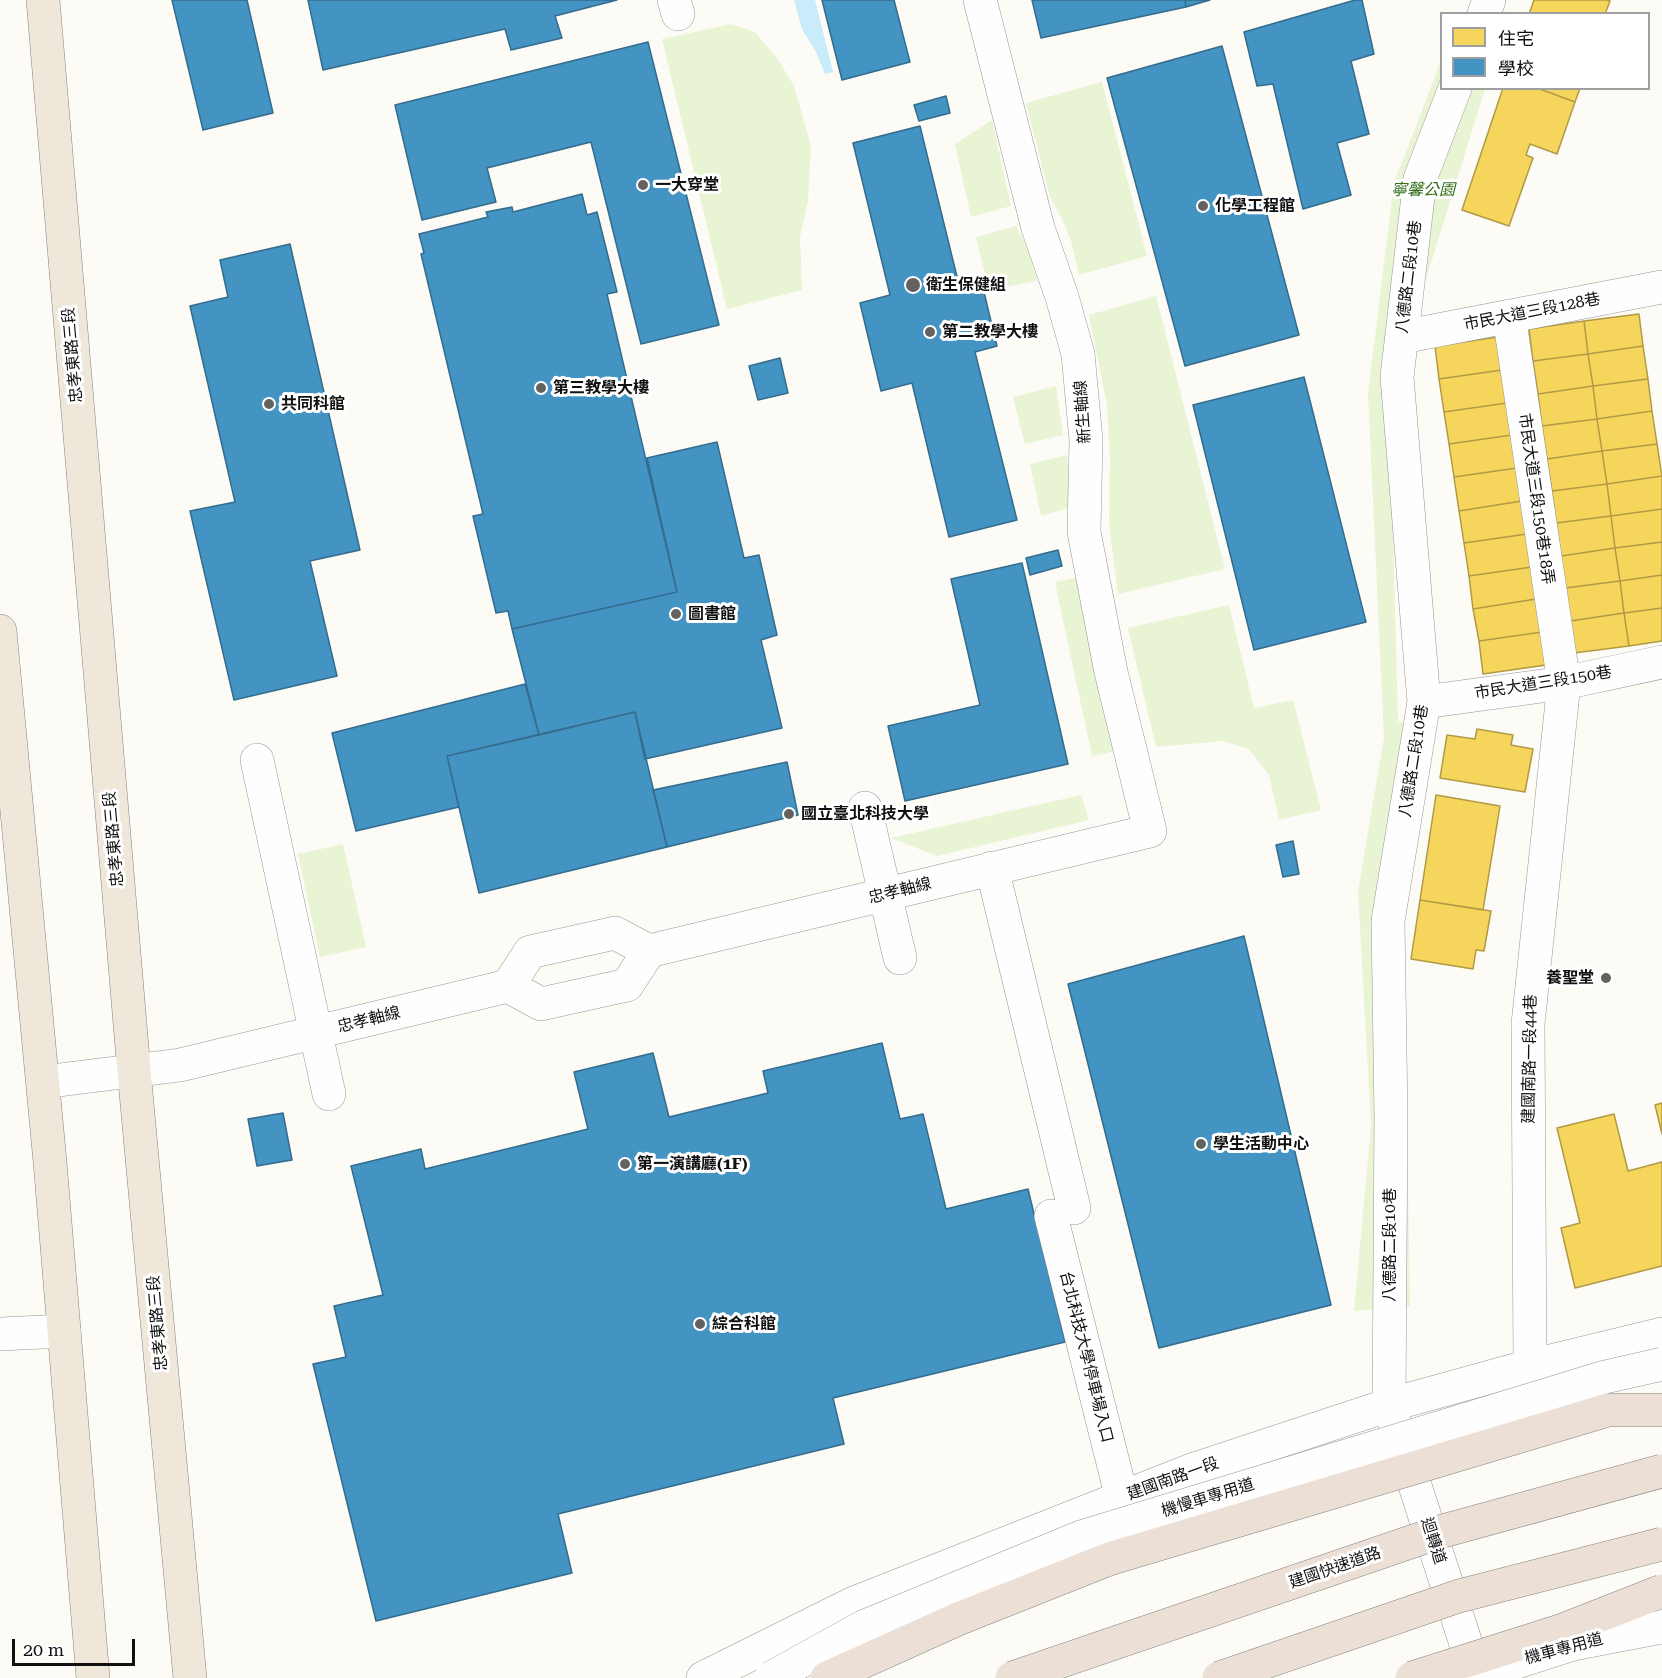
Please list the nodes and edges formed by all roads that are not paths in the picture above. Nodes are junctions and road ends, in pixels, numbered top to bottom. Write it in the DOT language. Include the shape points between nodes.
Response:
graph roads {
  1 [pos="43,0"];
  2 [pos="980,0"];
  3 [pos="1454,90"];
  4 [pos="1662,287"];
  5 [pos="1509,316"];
  6 [pos="1402,337"];
  7 [pos="0,631"];
  8 [pos="1662,662"];
  9 [pos="1564,683"];
  10 [pos="2,692"];
  11 [pos="1424,702"];
  12 [pos="257,760"];
  13 [pos="865,808"];
  14 [pos="1150,831"];
  15 [pos="992,868"];
  16 [pos="885,894"];
  17 [pos="649,951"];
  18 [pos="900,958"];
  19 [pos="508,986"];
  20 [pos="315,1033"];
  21 [pos="134,1071"];
  22 [pos="42,1082"];
  23 [pos="329,1094"];
  24 [pos="64,1331"];
  25 [pos="0,1334"];
  26 [pos="1662,1334"];
  27 [pos="1662,1364"];
  28 [pos="1530,1366"];
  29 [pos="1389,1405"];
  30 [pos="1662,1410"];
  31 [pos="1662,1471"];
  32 [pos="1122,1498"];
  33 [pos="1662,1544"];
  34 [pos="1662,1591"];
  35 [pos="1662,1627"];
  36 [pos="93,1678"];
  37 [pos="190,1678"];
  38 [pos="703,1678"];
  39 [pos="771,1678"];
  40 [pos="827,1678"];
  41 [pos="1012,1678"];
  42 [pos="1219,1678"];
  43 [pos="1412,1678"];
  44 [pos="1467,1678"];
  45 [pos="1477,1678"];
  1 -- 21 [label="main road, 忠孝東路三段"];
  2 -- 14 [label="street, 新生軸線" via="1038,228 1078,354 1086,440 1084,532 1111,672"];
  3 -- 6 [label="street, 八德路二段10巷" via="1420,179"];
  4 -- 5 [label="street, 市民大道三段128巷"];
  5 -- 6 [label="street, 市民大道三段128巷"];
  5 -- 9 [label="street, 市民大道三段150巷18弄"];
  6 -- 11 [label="street, 八德路二段10巷" via="1397,377"];
  7 -- 10 [label="main road"];
  8 -- 9 [label="street, 市民大道三段150巷"];
  9 -- 11 [label="street, 市民大道三段150巷"];
  9 -- 28 [label="street, 建國南路一段44巷" via="1528,1024"];
  10 -- 22 [label="main road"];
  11 -- 29 [label="street, 八德路二段10巷" via="1388,921"];
  12 -- 20 [label="street"];
  13 -- 16 [label="street"];
  14 -- 15 [label="street, 忠孝軸線"];
  15 -- 16 [label="street, 忠孝軸線"];
  15 -- 32 [label="street, 台北科技大學停車場入口"];
  16 -- 17 [label="street, 忠孝軸線"];
  16 -- 18 [label="street"];
  17 -- 19 [label="street" via="615,933 530,952"];
  17 -- 19 [label="street" via="627,985 541,1004"];
  19 -- 20 [label="street, 忠孝軸線"];
  20 -- 21 [label="street, 忠孝軸線" via="180,1065"];
  20 -- 23 [label="street"];
  21 -- 22 [label="street, 忠孝軸線"];
  21 -- 37 [label="main road, 忠孝東路三段"];
  22 -- 24 [label="main road"];
  24 -- 25 [label="street"];
  24 -- 36 [label="main road"];
  26 -- 28 [label="street, 建國南路一段"];
  27 -- 39 [label="street, 機慢車專用道, bridge" via="1605,1377 1082,1537 863,1628"];
  28 -- 29 [label="street, 建國南路一段"];
  29 -- 32 [label="street, 建國南路一段" via="1189,1471"];
  29 -- 45 [label="street, 迴轉道"];
  30 -- 40 [label="highway, bridge" via="1608,1410 1109,1559 958,1619"];
  31 -- 41 [label="highway, 建國快速道路, bridge" via="1443,1532"];
  32 -- 38 [label="street, 建國南路一段" via="854,1603"];
  33 -- 42 [label="highway, bridge" via="1459,1596"];
  34 -- 43 [label="highway, bridge" via="1560,1631"];
  35 -- 44 [label="street, 機車專用道, bridge" via="1573,1644"];
}
